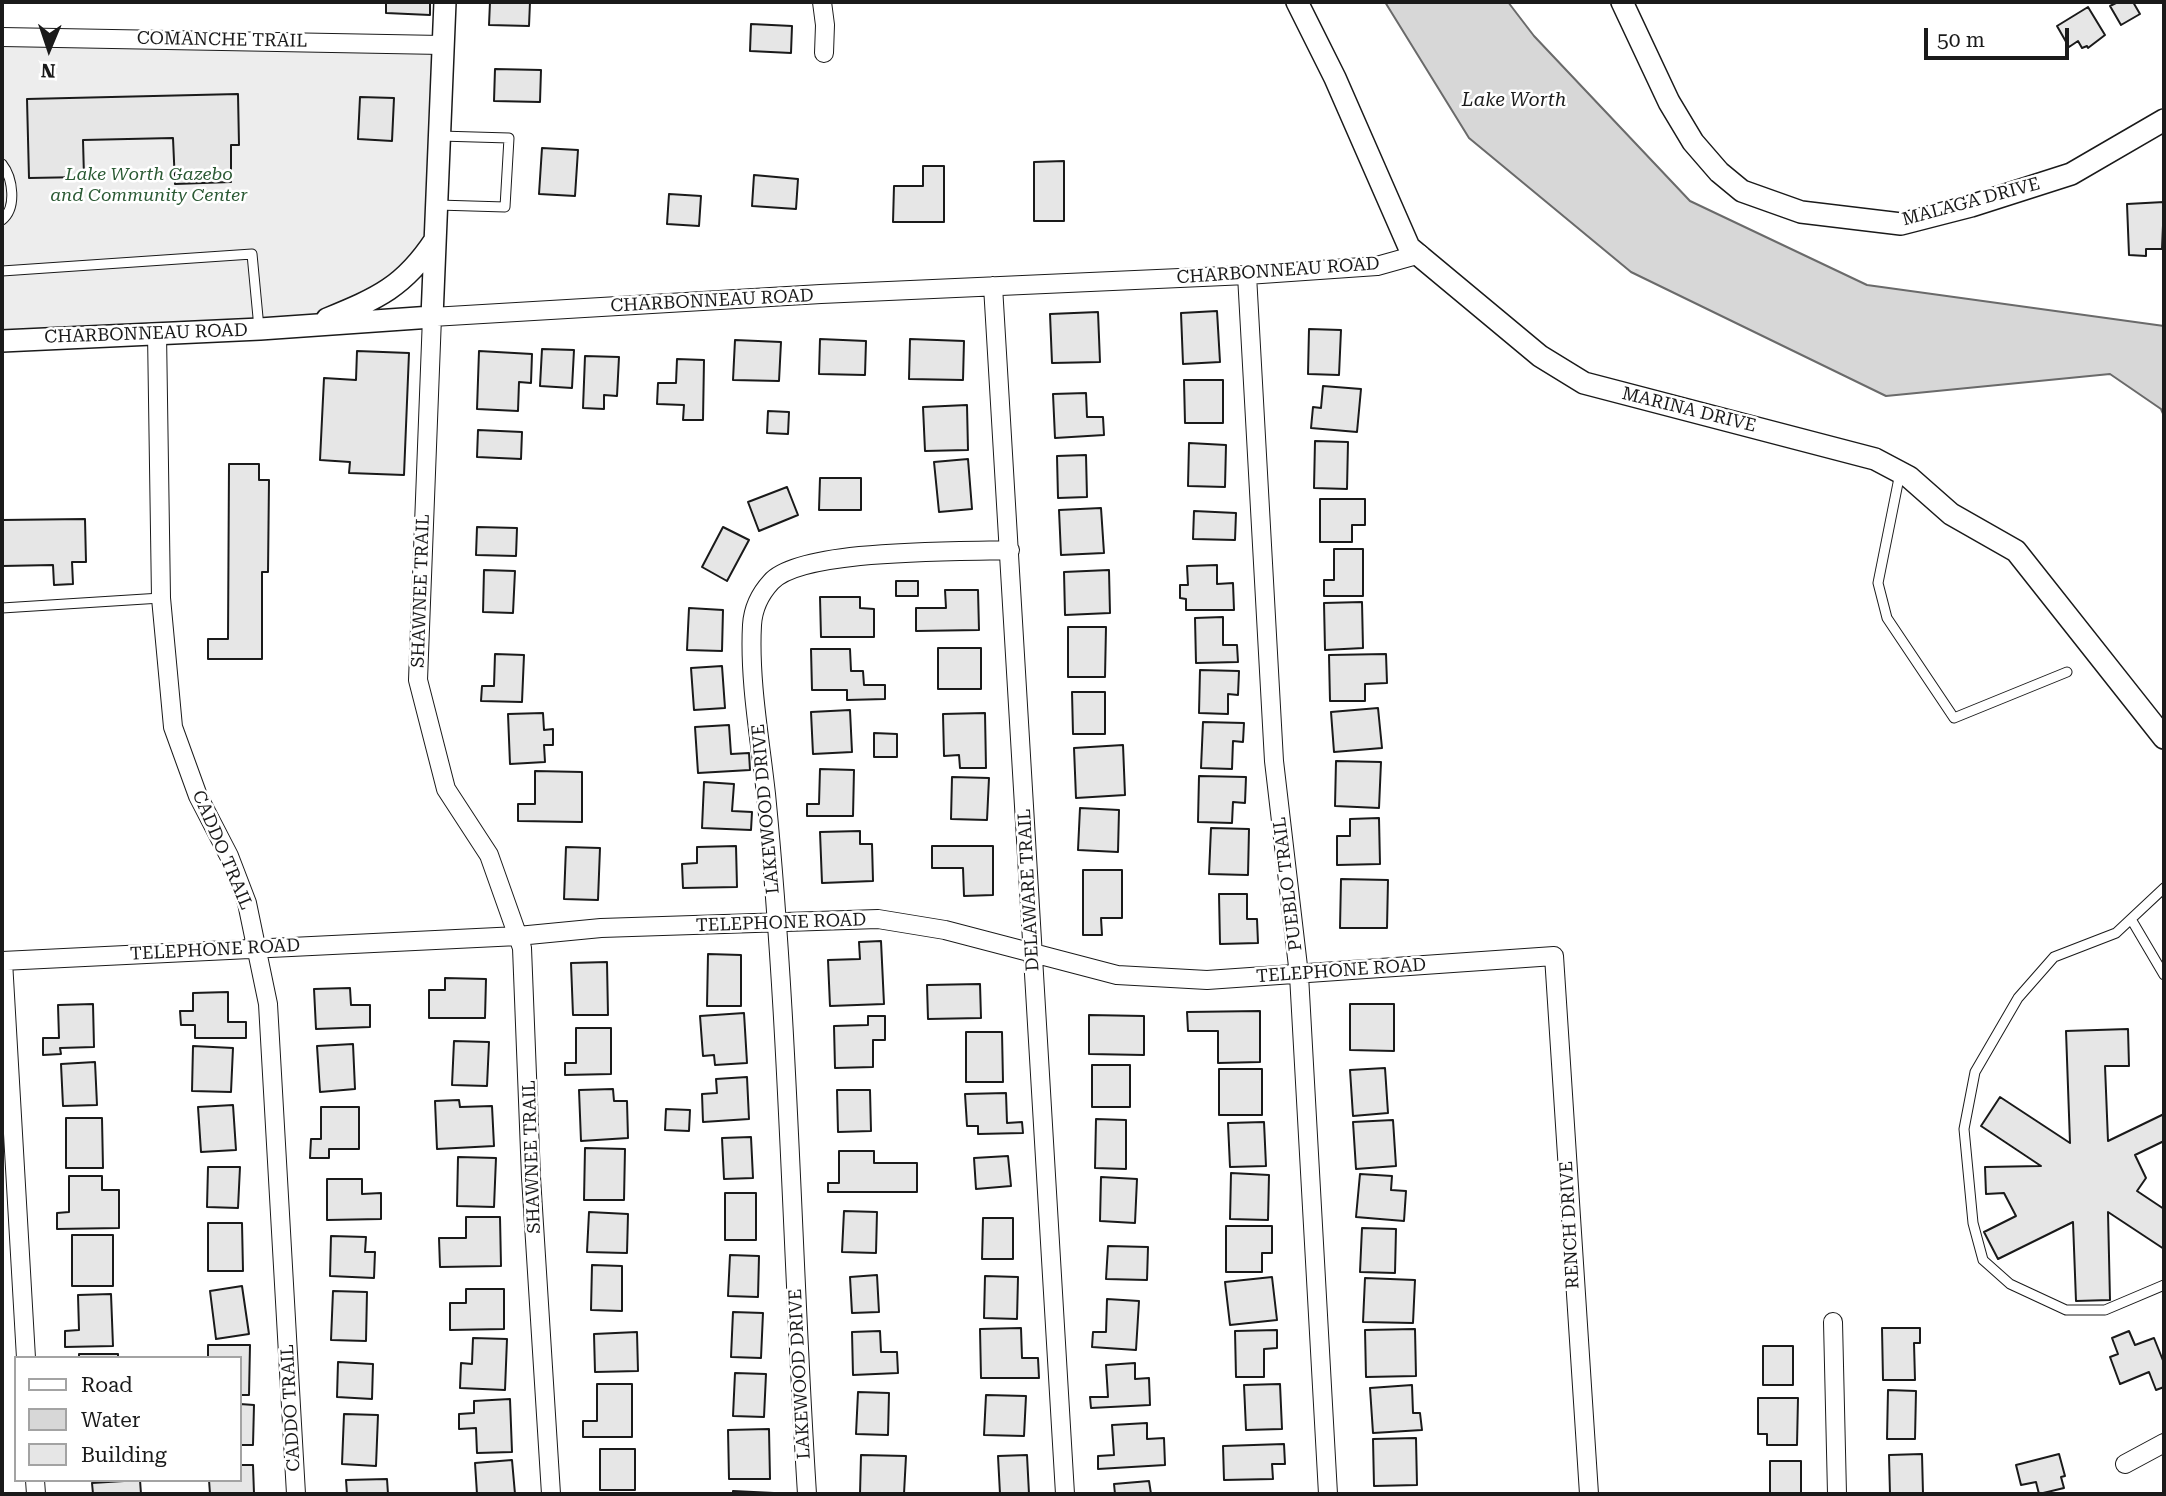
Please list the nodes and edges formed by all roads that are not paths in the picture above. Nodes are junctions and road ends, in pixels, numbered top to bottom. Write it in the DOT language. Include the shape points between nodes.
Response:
graph roads {
  1 [pos="445,2"];
  2 [pos="822,2"];
  3 [pos="1297,2"];
  4 [pos="1622,2"];
  5 [pos="2,37"];
  6 [pos="442,45"];
  7 [pos="824,53"];
  8 [pos="2164,120"];
  9 [pos="439,136"];
  10 [pos="2,164"];
  11 [pos="436,205"];
  12 [pos="2,220"];
  13 [pos="435,240"];
  14 [pos="1420,254"];
  15 [pos="2,271"];
  16 [pos="1247,275"];
  17 [pos="993,286"];
  18 [pos="432,317"];
  19 [pos="309,326"];
  20 [pos="260,330"];
  21 [pos="157,333"];
  22 [pos="2,341"];
  23 [pos="1900,473"];
  24 [pos="1010,550"];
  25 [pos="161,598"];
  26 [pos="2,608"];
  27 [pos="2067,672"];
  28 [pos="2164,738"];
  29 [pos="2164,888"];
  30 [pos="2131,919"];
  31 [pos="776,924"];
  32 [pos="518,936"];
  33 [pos="259,948"];
  34 [pos="1033,951"];
  35 [pos="1554,956"];
  36 [pos="2,961"];
  37 [pos="1299,975"];
  38 [pos="2164,975"];
  39 [pos="2164,1285"];
  40 [pos="1833,1322"];
  41 [pos="26,1356"];
  42 [pos="2164,1443"];
  43 [pos="2125,1464"];
  44 [pos="296,1494"];
  45 [pos="551,1494"];
  46 [pos="807,1494"];
  47 [pos="1065,1494"];
  48 [pos="1328,1494"];
  49 [pos="1589,1494"];
  50 [pos="1837,1494"];
  1 -- 6 [label="street, SHAWNEE TRAIL"];
  2 -- 7 [label="street"];
  3 -- 14 [label="street, MARINA DRIVE" via="1409,247"];
  4 -- 8 [label="street, MALAGA DRIVE" via="1693,142 1742,191 1801,212 1901,224 2071,174"];
  5 -- 6 [label="street, COMANCHE TRAIL"];
  6 -- 9 [label="street, SHAWNEE TRAIL"];
  9 -- 11 [label="street, SHAWNEE TRAIL"];
  9 -- 11 [label="lane" via="509,138 505,207"];
  10 -- 12 [label="lane" via="8,172 11,207"];
  11 -- 13 [label="street, SHAWNEE TRAIL"];
  13 -- 18 [label="street, SHAWNEE TRAIL"];
  13 -- 19 [label="street" via="416,269 376,299"];
  14 -- 16 [label="street, CHARBONNEAU ROAD" via="1377,266"];
  14 -- 23 [label="street, MARINA DRIVE" via="1540,356 1584,383 1875,459"];
  15 -- 20 [label="lane" via="252,254"];
  16 -- 17 [label="street, CHARBONNEAU ROAD"];
  16 -- 37 [label="street, PUEBLO TRAIL" via="1274,761"];
  17 -- 18 [label="street, CHARBONNEAU ROAD"];
  17 -- 24 [label="street, DELAWARE TRAIL"];
  18 -- 19 [label="street, CHARBONNEAU ROAD"];
  18 -- 32 [label="street, SHAWNEE TRAIL" via="418,680 446,789 489,856"];
  19 -- 20 [label="street, CHARBONNEAU ROAD"];
  20 -- 21 [label="street, CHARBONNEAU ROAD"];
  21 -- 22 [label="street, CHARBONNEAU ROAD"];
  21 -- 25 [label="street, CADDO TRAIL"];
  23 -- 27 [label="lane" via="1878,583 1887,618 1954,718"];
  23 -- 28 [label="street, MARINA DRIVE" via="1951,514 2016,551"];
  24 -- 31 [label="street, LAKEWOOD DRIVE" via="839,557 787,571 772,580 758,601 752,623"];
  24 -- 34 [label="street, DELAWARE TRAIL"];
  25 -- 26 [label="lane"];
  25 -- 33 [label="street, CADDO TRAIL" via="173,727 198,796 229,856"];
  29 -- 30 [label="lane"];
  30 -- 38 [label="lane"];
  30 -- 39 [label="lane" via="2116,933 2054,957 2018,998 1975,1072 1964,1129 1973,1223 1983,1260 2010,1284 2066,1310 2105,1310"];
  31 -- 32 [label="street, TELEPHONE ROAD" via="601,928"];
  31 -- 34 [label="street, TELEPHONE ROAD" via="878,919"];
  31 -- 46 [label="street, LAKEWOOD DRIVE"];
  32 -- 33 [label="street, TELEPHONE ROAD"];
  32 -- 45 [label="street, SHAWNEE TRAIL"];
  33 -- 36 [label="street, TELEPHONE ROAD"];
  33 -- 44 [label="street, CADDO TRAIL" via="268,1004"];
  34 -- 37 [label="street, TELEPHONE ROAD" via="1116,975 1157,979"];
  34 -- 47 [label="street, DELAWARE TRAIL"];
  35 -- 37 [label="street, TELEPHONE ROAD"];
  35 -- 49 [label="street, RENCH DRIVE"];
  36 -- 41 [label="street"];
  37 -- 48 [label="street, PUEBLO TRAIL"];
  40 -- 50 [label="street"];
  42 -- 43 [label="street"];
}
